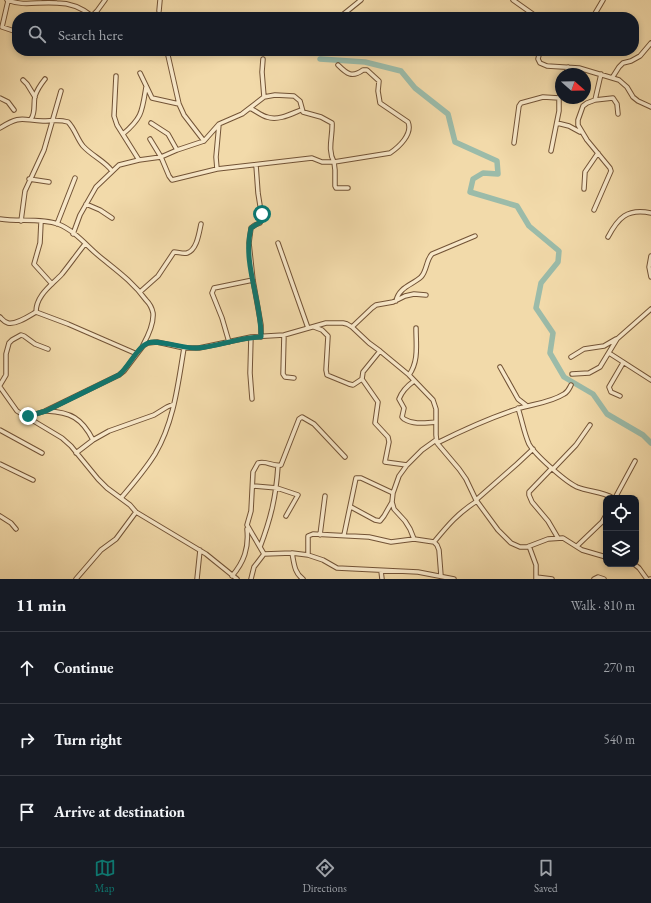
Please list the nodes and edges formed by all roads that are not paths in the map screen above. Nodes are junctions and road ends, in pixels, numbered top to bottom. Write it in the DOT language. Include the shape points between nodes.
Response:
graph roads {
  1 [pos="8,0"];
  2 [pos="105,0"];
  3 [pos="160,0"];
  4 [pos="361,0"];
  5 [pos="513,0"];
  6 [pos="603,0"];
  7 [pos="33,2"];
  8 [pos="159,11"];
  9 [pos="85,12"];
  10 [pos="96,12"];
  11 [pos="346,12"];
  12 [pos="530,12"];
  13 [pos="596,12"];
  14 [pos="1,29"];
  15 [pos="12,31"];
  16 [pos="651,44"];
  17 [pos="168,56"];
  18 [pos="538,56"];
  19 [pos="263,59"];
  20 [pos="338,65"];
  21 [pos="568,67"];
  22 [pos="140,73"];
  23 [pos="601,74"];
  24 [pos="116,76"];
  25 [pos="612,78"];
  26 [pos="45,79"];
  27 [pos="23,80"];
  28 [pos="146,86"];
  29 [pos="61,91"];
  30 [pos="35,97"];
  31 [pos="264,97"];
  32 [pos="0,98"];
  33 [pos="555,98"];
  34 [pos="595,100"];
  35 [pos="179,104"];
  36 [pos="559,104"];
  37 [pos="651,107"];
  38 [pos="250,108"];
  39 [pos="14,110"];
  40 [pos="301,110"];
  41 [pos="618,114"];
  42 [pos="31,119"];
  43 [pos="53,121"];
  44 [pos="151,123"];
  45 [pos="557,123"];
  46 [pos="219,124"];
  47 [pos="0,128"];
  48 [pos="581,133"];
  49 [pos="123,134"];
  50 [pos="150,139"];
  51 [pos="204,141"];
  52 [pos="514,143"];
  53 [pos="177,150"];
  54 [pos="551,151"];
  55 [pos="598,153"];
  56 [pos="161,157"];
  57 [pos="139,160"];
  58 [pos="334,162"];
  59 [pos="256,165"];
  60 [pos="217,169"];
  61 [pos="112,172"];
  62 [pos="75,178"];
  63 [pos="29,179"];
  64 [pos="49,182"];
  65 [pos="348,188"];
  66 [pos="584,189"];
  67 [pos="86,204"];
  68 [pos="594,210"];
  69 [pos="651,213"];
  70 [pos="112,218"];
  71 [pos="0,219"];
  72 [pos="21,221"];
  73 [pos="41,222"];
  74 [pos="57,224"];
  75 [pos="201,224"];
  76 [pos="74,234"];
  77 [pos="475,236"];
  78 [pos="608,237"];
  79 [pos="278,242"];
  80 [pos="85,244"];
  81 [pos="651,258"];
  82 [pos="651,277"];
  83 [pos="253,280"];
  84 [pos="52,284"];
  85 [pos="140,292"];
  86 [pos="426,295"];
  87 [pos="396,301"];
  88 [pos="651,309"];
  89 [pos="36,312"];
  90 [pos="0,317"];
  91 [pos="313,326"];
  92 [pos="352,327"];
  93 [pos="308,328"];
  94 [pos="416,328"];
  95 [pos="284,334"];
  96 [pos="251,337"];
  97 [pos="261,337"];
  98 [pos="617,339"];
  99 [pos="229,342"];
  100 [pos="143,346"];
  101 [pos="184,348"];
  102 [pos="48,349"];
  103 [pos="380,351"];
  104 [pos="609,353"];
  105 [pos="137,354"];
  106 [pos="571,356"];
  107 [pos="623,362"];
  108 [pos="500,367"];
  109 [pos="572,374"];
  110 [pos="409,375"];
  111 [pos="294,378"];
  112 [pos="362,379"];
  113 [pos="651,380"];
  114 [pos="414,381"];
  115 [pos="571,385"];
  116 [pos="0,386"];
  117 [pos="620,396"];
  118 [pos="252,399"];
  119 [pos="174,404"];
  120 [pos="527,406"];
  121 [pos="518,408"];
  122 [pos="46,411"];
  123 [pos="23,415"];
  124 [pos="436,422"];
  125 [pos="590,425"];
  126 [pos="0,430"];
  127 [pos="92,440"];
  128 [pos="437,442"];
  129 [pos="533,449"];
  130 [pos="76,452"];
  131 [pos="42,453"];
  132 [pos="345,457"];
  133 [pos="635,461"];
  134 [pos="0,464"];
  135 [pos="407,465"];
  136 [pos="278,466"];
  137 [pos="553,468"];
  138 [pos="33,480"];
  139 [pos="253,486"];
  140 [pos="277,488"];
  141 [pos="393,492"];
  142 [pos="608,495"];
  143 [pos="616,495"];
  144 [pos="326,496"];
  145 [pos="121,498"];
  146 [pos="477,500"];
  147 [pos="392,502"];
  148 [pos="351,507"];
  149 [pos="136,512"];
  150 [pos="0,516"];
  151 [pos="286,516"];
  152 [pos="603,520"];
  153 [pos="247,528"];
  154 [pos="16,529"];
  155 [pos="320,535"];
  156 [pos="344,535"];
  157 [pos="558,538"];
  158 [pos="414,539"];
  159 [pos="434,542"];
  160 [pos="529,546"];
  161 [pos="577,546"];
  162 [pos="260,547"];
  163 [pos="200,550"];
  164 [pos="292,552"];
  165 [pos="264,554"];
  166 [pos="308,555"];
  167 [pos="603,556"];
  168 [pos="638,567"];
  169 [pos="381,571"];
  170 [pos="232,576"];
  171 [pos="441,576"];
  172 [pos="448,578"];
  173 [pos="536,578"];
  174 [pos="76,579"];
  175 [pos="197,579"];
  176 [pos="237,579"];
  177 [pos="251,579"];
  178 [pos="303,579"];
  179 [pos="382,579"];
  180 [pos="454,579"];
  181 [pos="552,579"];
  182 [pos="594,579"];
  183 [pos="604,579"];
  184 [pos="647,579"];
  1 -- 7 [label="street" via="21,4"];
  1 -- 14 [label="street"];
  2 -- 10 [label="street"];
  3 -- 8 [label="street"];
  4 -- 11 [label="street"];
  5 -- 12 [label="street"];
  6 -- 13 [label="street"];
  7 -- 9 [label="street" via="72,5"];
  14 -- 15 [label="street"];
  16 -- 25 [label="street" via="640,56 618,67"];
  17 -- 35 [label="street"];
  18 -- 21 [label="street" via="540,63 547,66"];
  19 -- 31 [label="street"];
  20 -- 58 [label="street" via="344,72 356,74 365,70 377,79 380,83 380,103 405,120 409,129 400,144 390,153"];
  21 -- 23 [label="street"];
  22 -- 28 [label="street"];
  23 -- 25 [label="street"];
  23 -- 34 [label="street"];
  24 -- 49 [label="street" via="114,116"];
  25 -- 37 [label="street" via="623,83 638,101"];
  26 -- 30 [label="street"];
  27 -- 30 [label="street"];
  28 -- 35 [label="street" via="152,98"];
  28 -- 49 [label="street" via="139,117"];
  29 -- 43 [label="street"];
  30 -- 42 [label="street"];
  31 -- 38 [label="street"];
  31 -- 40 [label="street" via="294,96 300,101"];
  32 -- 39 [label="street" via="8,102"];
  33 -- 52 [label="street" via="543,97 519,106"];
  34 -- 41 [label="street" via="613,98 618,104"];
  34 -- 48 [label="street" via="583,106 579,114 578,125"];
  35 -- 51 [label="street"];
  36 -- 45 [label="street"];
  38 -- 40 [label="street" via="273,118"];
  38 -- 46 [label="street"];
  40 -- 58 [label="street" via="332,122 330,154"];
  42 -- 43 [label="street"];
  42 -- 47 [label="street" via="13,120"];
  43 -- 61 [label="street" via="68,122 83,146"];
  43 -- 63 [label="street" via="44,150"];
  44 -- 53 [label="street" via="168,134"];
  45 -- 48 [label="street"];
  45 -- 54 [label="street"];
  46 -- 51 [label="street"];
  46 -- 60 [label="street"];
  48 -- 55 [label="street"];
  49 -- 57 [label="street"];
  50 -- 56 [label="street"];
  51 -- 53 [label="street"];
  53 -- 56 [label="street"];
  55 -- 66 [label="street" via="585,172"];
  55 -- 68 [label="street" via="610,171"];
  56 -- 57 [label="street"];
  56 -- 60 [label="street" via="172,180"];
  57 -- 61 [label="street" via="119,165"];
  58 -- 59 [label="street" via="322,162 312,158"];
  58 -- 65 [label="street" via="336,188"];
  59 -- 60 [label="street"];
  59 -- 83 [label="street" via="262,218 260,223 252,226 250,236"];
  61 -- 67 [label="street" via="96,187"];
  62 -- 74 [label="street"];
  63 -- 64 [label="street"];
  63 -- 72 [label="street"];
  67 -- 70 [label="street"];
  67 -- 76 [label="street"];
  69 -- 78 [label="street" via="633,212 624,216 616,223"];
  71 -- 72 [label="street"];
  72 -- 73 [label="street"];
  73 -- 74 [label="street"];
  73 -- 84 [label="street" via="40,243 34,264"];
  74 -- 76 [label="street"];
  75 -- 85 [label="street" via="192,249 186,253 174,252 158,276"];
  76 -- 80 [label="street"];
  77 -- 87 [label="street" via="432,254 422,276 400,291"];
  79 -- 93 [label="street"];
  80 -- 84 [label="street"];
  80 -- 85 [label="street"];
  81 -- 82 [label="street"];
  83 -- 97 [label="street" via="262,325"];
  83 -- 99 [label="street" via="212,290"];
  84 -- 89 [label="street" via="42,296"];
  85 -- 100 [label="street" via="153,314"];
  86 -- 87 [label="street" via="404,296"];
  87 -- 92 [label="street" via="376,305"];
  88 -- 98 [label="street"];
  89 -- 90 [label="street" via="9,323"];
  89 -- 105 [label="street"];
  91 -- 92 [label="street" via="343,322"];
  91 -- 93 [label="street"];
  91 -- 112 [label="street" via="328,336 328,375 353,385"];
  92 -- 103 [label="street"];
  93 -- 95 [label="street"];
  94 -- 110 [label="street" via="416,360"];
  95 -- 97 [label="street"];
  95 -- 111 [label="street" via="283,374 285,377"];
  96 -- 97 [label="street"];
  96 -- 99 [label="street"];
  96 -- 118 [label="street"];
  98 -- 104 [label="street"];
  98 -- 106 [label="street" via="604,346 584,349"];
  99 -- 101 [label="street"];
  100 -- 101 [label="street" via="153,342"];
  100 -- 105 [label="street"];
  101 -- 119 [label="street"];
  102 -- 116 [label="street" via="24,336 12,340 6,354 6,375"];
  103 -- 110 [label="street"];
  103 -- 112 [label="street" via="363,372"];
  104 -- 107 [label="street"];
  104 -- 109 [label="street" via="595,371"];
  105 -- 122 [label="street" via="119,375"];
  107 -- 113 [label="street"];
  107 -- 117 [label="street" via="609,387 611,392"];
  108 -- 120 [label="street" via="518,399"];
  110 -- 114 [label="street"];
  112 -- 135 [label="street" via="378,402 375,423 388,437 385,462"];
  114 -- 124 [label="street" via="433,400"];
  114 -- 124 [label="street" via="399,399 404,408 402,417 410,423"];
  115 -- 120 [label="street" via="563,395"];
  116 -- 123 [label="street"];
  119 -- 127 [label="street" via="154,415"];
  119 -- 145 [label="street" via="155,454 146,469"];
  120 -- 121 [label="street"];
  121 -- 128 [label="street"];
  121 -- 129 [label="street" via="526,436"];
  122 -- 123 [label="street"];
  122 -- 127 [label="street" via="69,415 83,424"];
  123 -- 130 [label="street" via="62,438"];
  124 -- 128 [label="street"];
  125 -- 137 [label="street" via="576,445"];
  126 -- 131 [label="street"];
  127 -- 130 [label="street"];
  128 -- 135 [label="street" via="422,450"];
  128 -- 146 [label="street" via="466,479"];
  129 -- 137 [label="street"];
  129 -- 146 [label="street"];
  130 -- 145 [label="street" via="98,479"];
  132 -- 136 [label="street" via="314,424 302,417 283,461"];
  133 -- 143 [label="street"];
  134 -- 138 [label="street"];
  135 -- 141 [label="street" via="399,476"];
  136 -- 139 [label="street" via="258,463 253,472"];
  136 -- 140 [label="street"];
  137 -- 142 [label="street" via="561,477 578,487"];
  137 -- 157 [label="street" via="528,495"];
  139 -- 140 [label="street"];
  139 -- 153 [label="street"];
  140 -- 151 [label="street" via="298,495"];
  140 -- 162 [label="street" via="270,522"];
  141 -- 147 [label="street"];
  141 -- 148 [label="street" via="356,478"];
  144 -- 155 [label="street"];
  145 -- 149 [label="street"];
  146 -- 159 [label="street" via="450,522"];
  146 -- 160 [label="street" via="498,530 511,543 520,547"];
  147 -- 148 [label="street" via="380,521"];
  147 -- 158 [label="street"];
  148 -- 156 [label="street"];
  149 -- 163 [label="street"];
  149 -- 174 [label="street" via="116,539 101,550"];
  150 -- 154 [label="street"];
  152 -- 161 [label="street"];
  153 -- 162 [label="street"];
  153 -- 170 [label="street" via="244,560"];
  155 -- 156 [label="street"];
  155 -- 166 [label="street" via="308,536"];
  156 -- 158 [label="street" via="390,542"];
  157 -- 160 [label="street"];
  157 -- 161 [label="street"];
  158 -- 159 [label="street"];
  159 -- 171 [label="street" via="439,550"];
  160 -- 173 [label="street" via="536,565"];
  161 -- 167 [label="street"];
  162 -- 165 [label="street"];
  163 -- 170 [label="street"];
  163 -- 175 [label="street"];
  164 -- 165 [label="street"];
  164 -- 166 [label="street"];
  164 -- 178 [label="street" via="298,576"];
  165 -- 177 [label="street" via="254,567"];
  166 -- 169 [label="street" via="337,568"];
  168 -- 184 [label="street"];
  169 -- 171 [label="street" via="400,570"];
  169 -- 179 [label="street"];
  170 -- 176 [label="street"];
  171 -- 172 [label="street"];
  172 -- 180 [label="street"];
  173 -- 181 [label="street"];
  182 -- 183 [label="street"];
}
